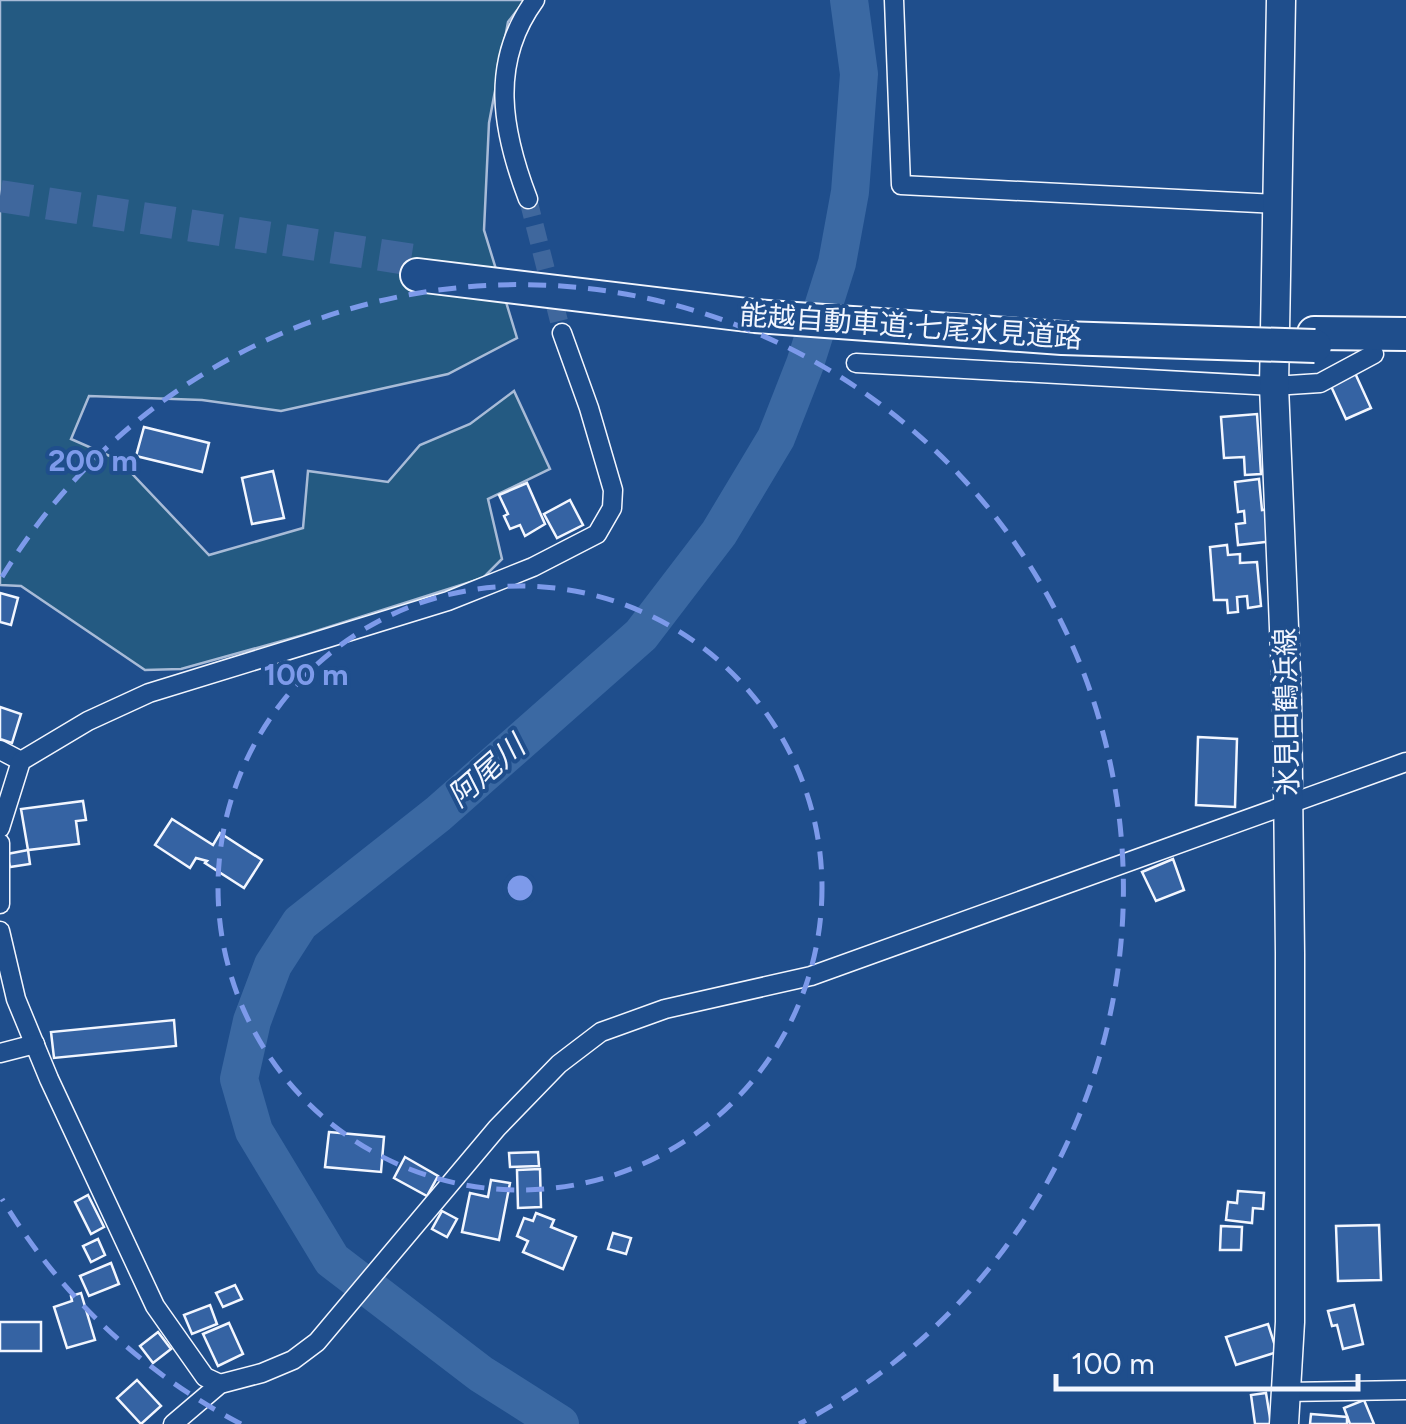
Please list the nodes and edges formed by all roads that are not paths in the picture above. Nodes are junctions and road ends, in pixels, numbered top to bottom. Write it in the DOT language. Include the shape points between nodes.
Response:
graph roads {
  1 [pos="535,0"];
  2 [pos="894,0"];
  3 [pos="1281,0"];
  4 [pos="528,199"];
  5 [pos="1278,204"];
  6 [pos="419,268"];
  7 [pos="562,332"];
  8 [pos="1406,334"];
  9 [pos="1315,340"];
  10 [pos="1390,351"];
  11 [pos="856,363"];
  12 [pos="1274,386"];
  13 [pos="0,750"];
  14 [pos="20,761"];
  15 [pos="1406,762"];
  16 [pos="1288,805"];
  17 [pos="0,828"];
  18 [pos="0,843"];
  19 [pos="0,904"];
  20 [pos="0,931"];
  21 [pos="35,1044"];
  22 [pos="0,1053"];
  23 [pos="220,1384"];
  24 [pos="1406,1390"];
  25 [pos="1286,1392"];
  26 [pos="173,1424"];
  27 [pos="1284,1424"];
  1 -- 4 [label="street" via="518,23 501,97"];
  2 -- 5 [label="street" via="901,185"];
  3 -- 5 [label="main road, 氷見田鶴浜線"];
  5 -- 12 [label="main road, 氷見田鶴浜線"];
  6 -- 9 [label="highway, 能越自動車道;七尾氷見道路" via="756,309"];
  7 -- 14 [label="street" via="613,490 612,508 597,534 448,600 149,692"];
  8 -- 9 [label="highway, 能越自動車道;七尾氷見道路"];
  9 -- 10 [label="highway, 能越自動車道;七尾氷見道路"];
  10 -- 12 [label="street" via="1320,383"];
  11 -- 12 [label="street"];
  12 -- 16 [label="main road, 氷見田鶴浜線"];
  13 -- 14 [label="street"];
  14 -- 17 [label="street"];
  15 -- 16 [label="street"];
  16 -- 23 [label="street" via="811,976 665,1009 601,1032 497,1128 334,1326 294,1360"];
  16 -- 25 [label="main road, 氷見田鶴浜線"];
  18 -- 19 [label="street"];
  20 -- 21 [label="street"];
  21 -- 22 [label="street"];
  21 -- 23 [label="street" via="155,1306 205,1377"];
  23 -- 26 [label="street"];
  24 -- 25 [label="street"];
  25 -- 27 [label="main road, 氷見田鶴浜線"];
}
